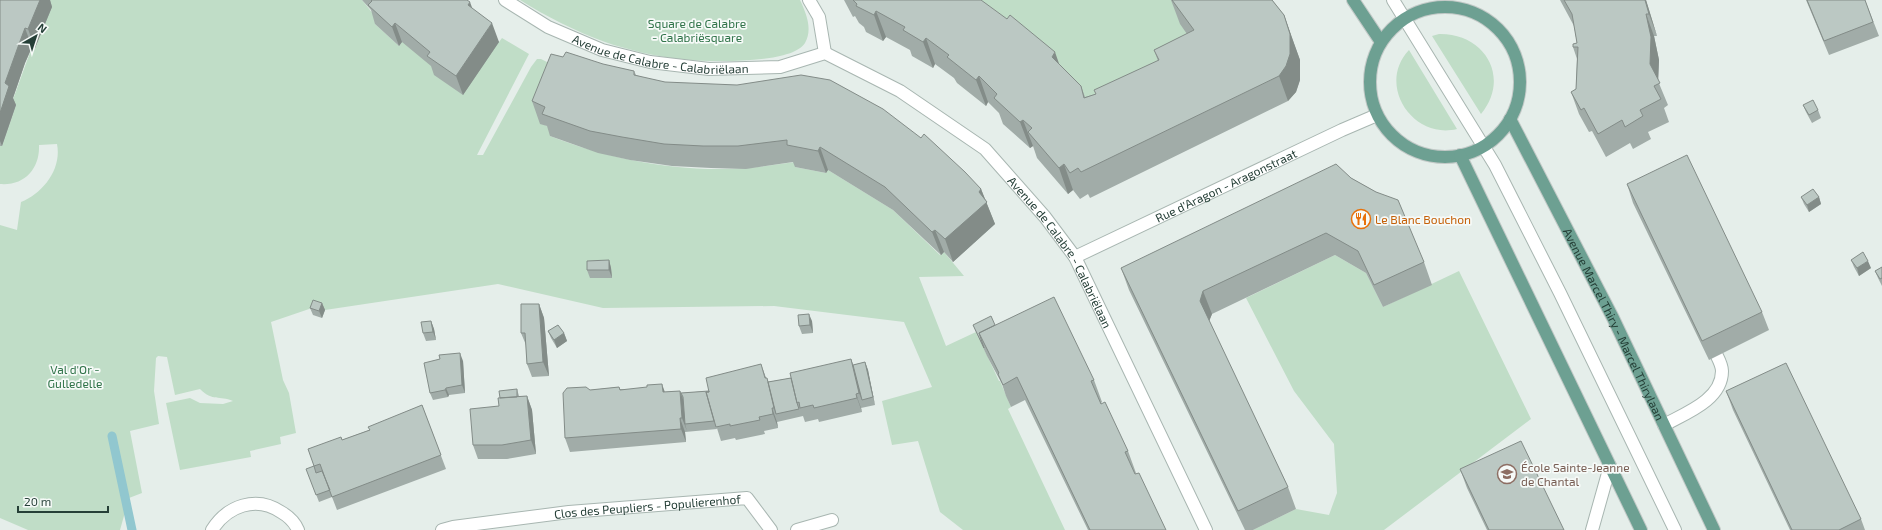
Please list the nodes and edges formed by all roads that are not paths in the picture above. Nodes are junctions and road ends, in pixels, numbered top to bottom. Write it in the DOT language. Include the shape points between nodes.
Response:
graph roads {
  1 [pos="505,0"];
  2 [pos="809,0"];
  3 [pos="1353,0"];
  4 [pos="1393,0"];
  5 [pos="1435,4"];
  6 [pos="1404,18"];
  7 [pos="1381,42"];
  8 [pos="825,53"];
  9 [pos="1377,115"];
  10 [pos="1510,119"];
  11 [pos="1484,146"];
  12 [pos="1460,155"];
  13 [pos="1075,257"];
  14 [pos="1717,356"];
  15 [pos="1664,425"];
  16 [pos="1610,466"];
  17 [pos="832,520"];
  18 [pos="507,525"];
  19 [pos="212,530"];
  20 [pos="298,530"];
  21 [pos="442,530"];
  22 [pos="771,530"];
  23 [pos="797,530"];
  24 [pos="1206,530"];
  25 [pos="1592,530"];
  26 [pos="1641,530"];
  27 [pos="1675,530"];
  28 [pos="1714,530"];
  1 -- 8 [label="street, Avenue de Calabre - Calabriëlaan" via="555,30 602,50 650,62 709,69 780,67"];
  2 -- 8 [label="street" via="818,18"];
  3 -- 7 [label="main road"];
  4 -- 6 [label="street"];
  5 -- 6 [label="main road"];
  5 -- 10 [label="main road" via="1477,14 1493,24 1506,39 1515,56 1520,74 1519,93"];
  6 -- 7 [label="main road"];
  6 -- 11 [label="street"];
  7 -- 9 [label="main road" via="1372,62 1369,80 1371,98"];
  8 -- 13 [label="street, Avenue de Calabre - Calabriëlaan" via="900,91 985,149 1045,217"];
  9 -- 12 [label="main road" via="1398,140 1421,153 1440,157"];
  9 -- 13 [label="street, Rue d'Aragon - Aragonstraat"];
  10 -- 11 [label="main road" via="1496,137"];
  10 -- 15 [label="main road, Avenue Marcel Thiry - Marcel Thirylaan" via="1613,318"];
  11 -- 12 [label="main road"];
  11 -- 27 [label="street" via="1560,293"];
  12 -- 16 [label="main road"];
  13 -- 24 [label="street, Avenue de Calabre - Calabriëlaan"];
  14 -- 15 [label="street" via="1722,369 1720,383 1712,396"];
  15 -- 28 [label="main road, Avenue Marcel Thiry - Marcel Thirylaan"];
  16 -- 25 [label="street"];
  16 -- 26 [label="main road"];
  17 -- 23 [label="street"];
  18 -- 21 [label="street, Clos des Peupliers - Populierenhof" via="453,527"];
  18 -- 22 [label="street, Clos des Peupliers - Populierenhof" via="569,512 747,498"];
  19 -- 20 [label="street" via="229,510 243,504 258,503 274,507 286,515"];
}
